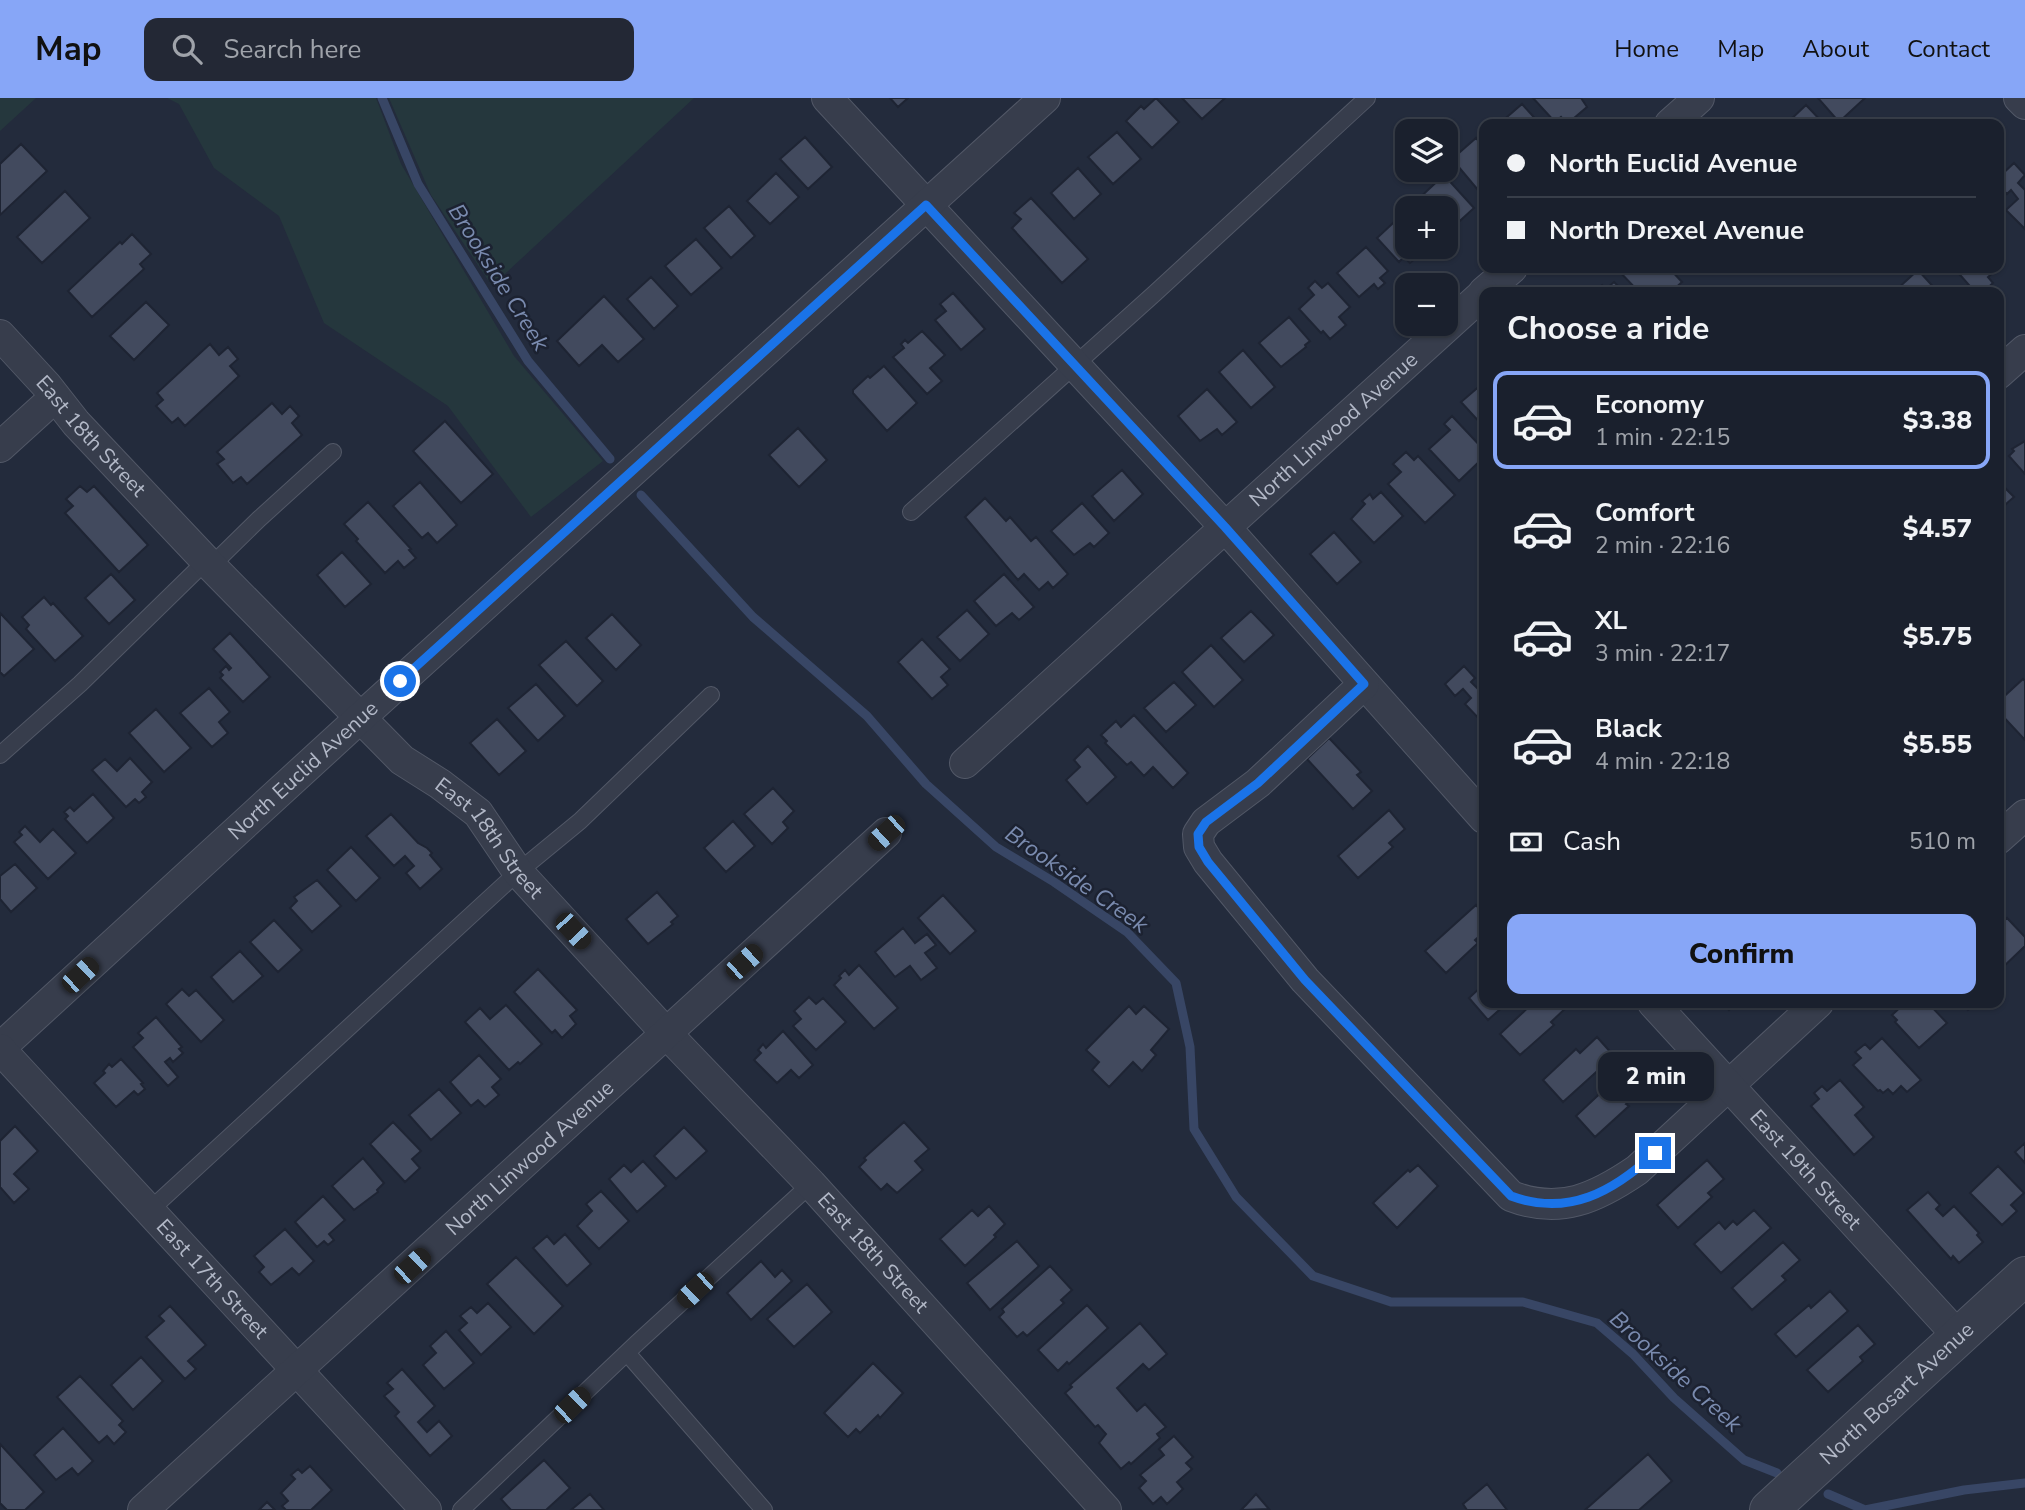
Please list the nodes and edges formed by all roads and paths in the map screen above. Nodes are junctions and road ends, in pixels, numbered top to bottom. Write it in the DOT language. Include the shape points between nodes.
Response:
graph roads {
  1 [pos="827,98"];
  2 [pos="1045,98"];
  3 [pos="1367,98"];
  4 [pos="1699,98"];
  5 [pos="2019,98"];
  6 [pos="2025,104"];
  7 [pos="1676,119"];
  8 [pos="926,205"];
  9 [pos="1505,273"];
  10 [pos="1490,287"];
  11 [pos="1479,297"];
  12 [pos="0,335"];
  13 [pos="2025,350"];
  14 [pos="1074,365"];
  15 [pos="2004,369"];
  16 [pos="54,398"];
  17 [pos="0,447"];
  18 [pos="333,452"];
  19 [pos="911,512"];
  20 [pos="1225,527"];
  21 [pos="209,564"];
  22 [pos="1364,684"];
  23 [pos="712,695"];
  24 [pos="360,718"];
  25 [pos="0,755"];
  26 [pos="965,762"];
  27 [pos="1479,812"];
  28 [pos="2025,815"];
  29 [pos="886,833"];
  30 [pos="2004,834"];
  31 [pos="518,872"];
  32 [pos="1658,1008"];
  33 [pos="1812,1008"];
  34 [pos="666,1033"];
  35 [pos="0,1048"];
  36 [pos="1728,1084"];
  37 [pos="811,1184"];
  38 [pos="150,1210"];
  39 [pos="2025,1276"];
  40 [pos="1959,1337"];
  41 [pos="627,1353"];
  42 [pos="298,1371"];
  43 [pos="143,1510"];
  44 [pos="426,1510"];
  45 [pos="461,1510"];
  46 [pos="764,1510"];
  47 [pos="1106,1510"];
  48 [pos="1769,1510"];
  1 -- 8 [label="street"];
  2 -- 8 [label="street, North Euclid Avenue"];
  3 -- 14 [label="lane"];
  4 -- 7 [label="street"];
  5 -- 6 [label="street"];
  8 -- 14 [label="street"];
  8 -- 24 [label="street, North Euclid Avenue"];
  9 -- 10 [label="street, North Linwood Avenue"];
  11 -- 20 [label="street, North Linwood Avenue"];
  12 -- 16 [label="street, East 18th Street"];
  13 -- 15 [label="street"];
  14 -- 19 [label="lane"];
  14 -- 20 [label="street"];
  16 -- 17 [label="street"];
  16 -- 21 [label="street, East 18th Street"];
  18 -- 21 [label="lane"];
  20 -- 22 [label="street"];
  20 -- 26 [label="street, North Linwood Avenue"];
  21 -- 24 [label="street, East 18th Street"];
  21 -- 25 [label="lane"];
  22 -- 27 [label="street"];
  22 -- 36 [label="street" via="1258,783 1206,822 1198,834 1208,862 1305,980 1511,1196 1524,1201 1554,1205 1585,1200 1612,1187 1637,1170"];
  23 -- 31 [label="lane" via="580,821"];
  24 -- 31 [label="street, East 18th Street" via="402,760 478,813"];
  24 -- 35 [label="street, North Euclid Avenue"];
  28 -- 30 [label="street"];
  29 -- 34 [label="street, North Linwood Avenue"];
  31 -- 34 [label="street, East 18th Street"];
  31 -- 38 [label="lane"];
  32 -- 36 [label="street, East 19th Street"];
  33 -- 36 [label="street"];
  34 -- 37 [label="street, East 18th Street"];
  34 -- 42 [label="street, North Linwood Avenue"];
  35 -- 38 [label="street, East 17th Street"];
  36 -- 40 [label="street, East 19th Street"];
  37 -- 41 [label="lane"];
  37 -- 47 [label="street, East 18th Street"];
  38 -- 42 [label="street, East 17th Street"];
  39 -- 40 [label="street, North Bosart Avenue"];
  40 -- 48 [label="street, North Bosart Avenue"];
  41 -- 45 [label="lane"];
  41 -- 46 [label="lane"];
  42 -- 43 [label="street, North Linwood Avenue"];
  42 -- 44 [label="street, East 17th Street"];
}
